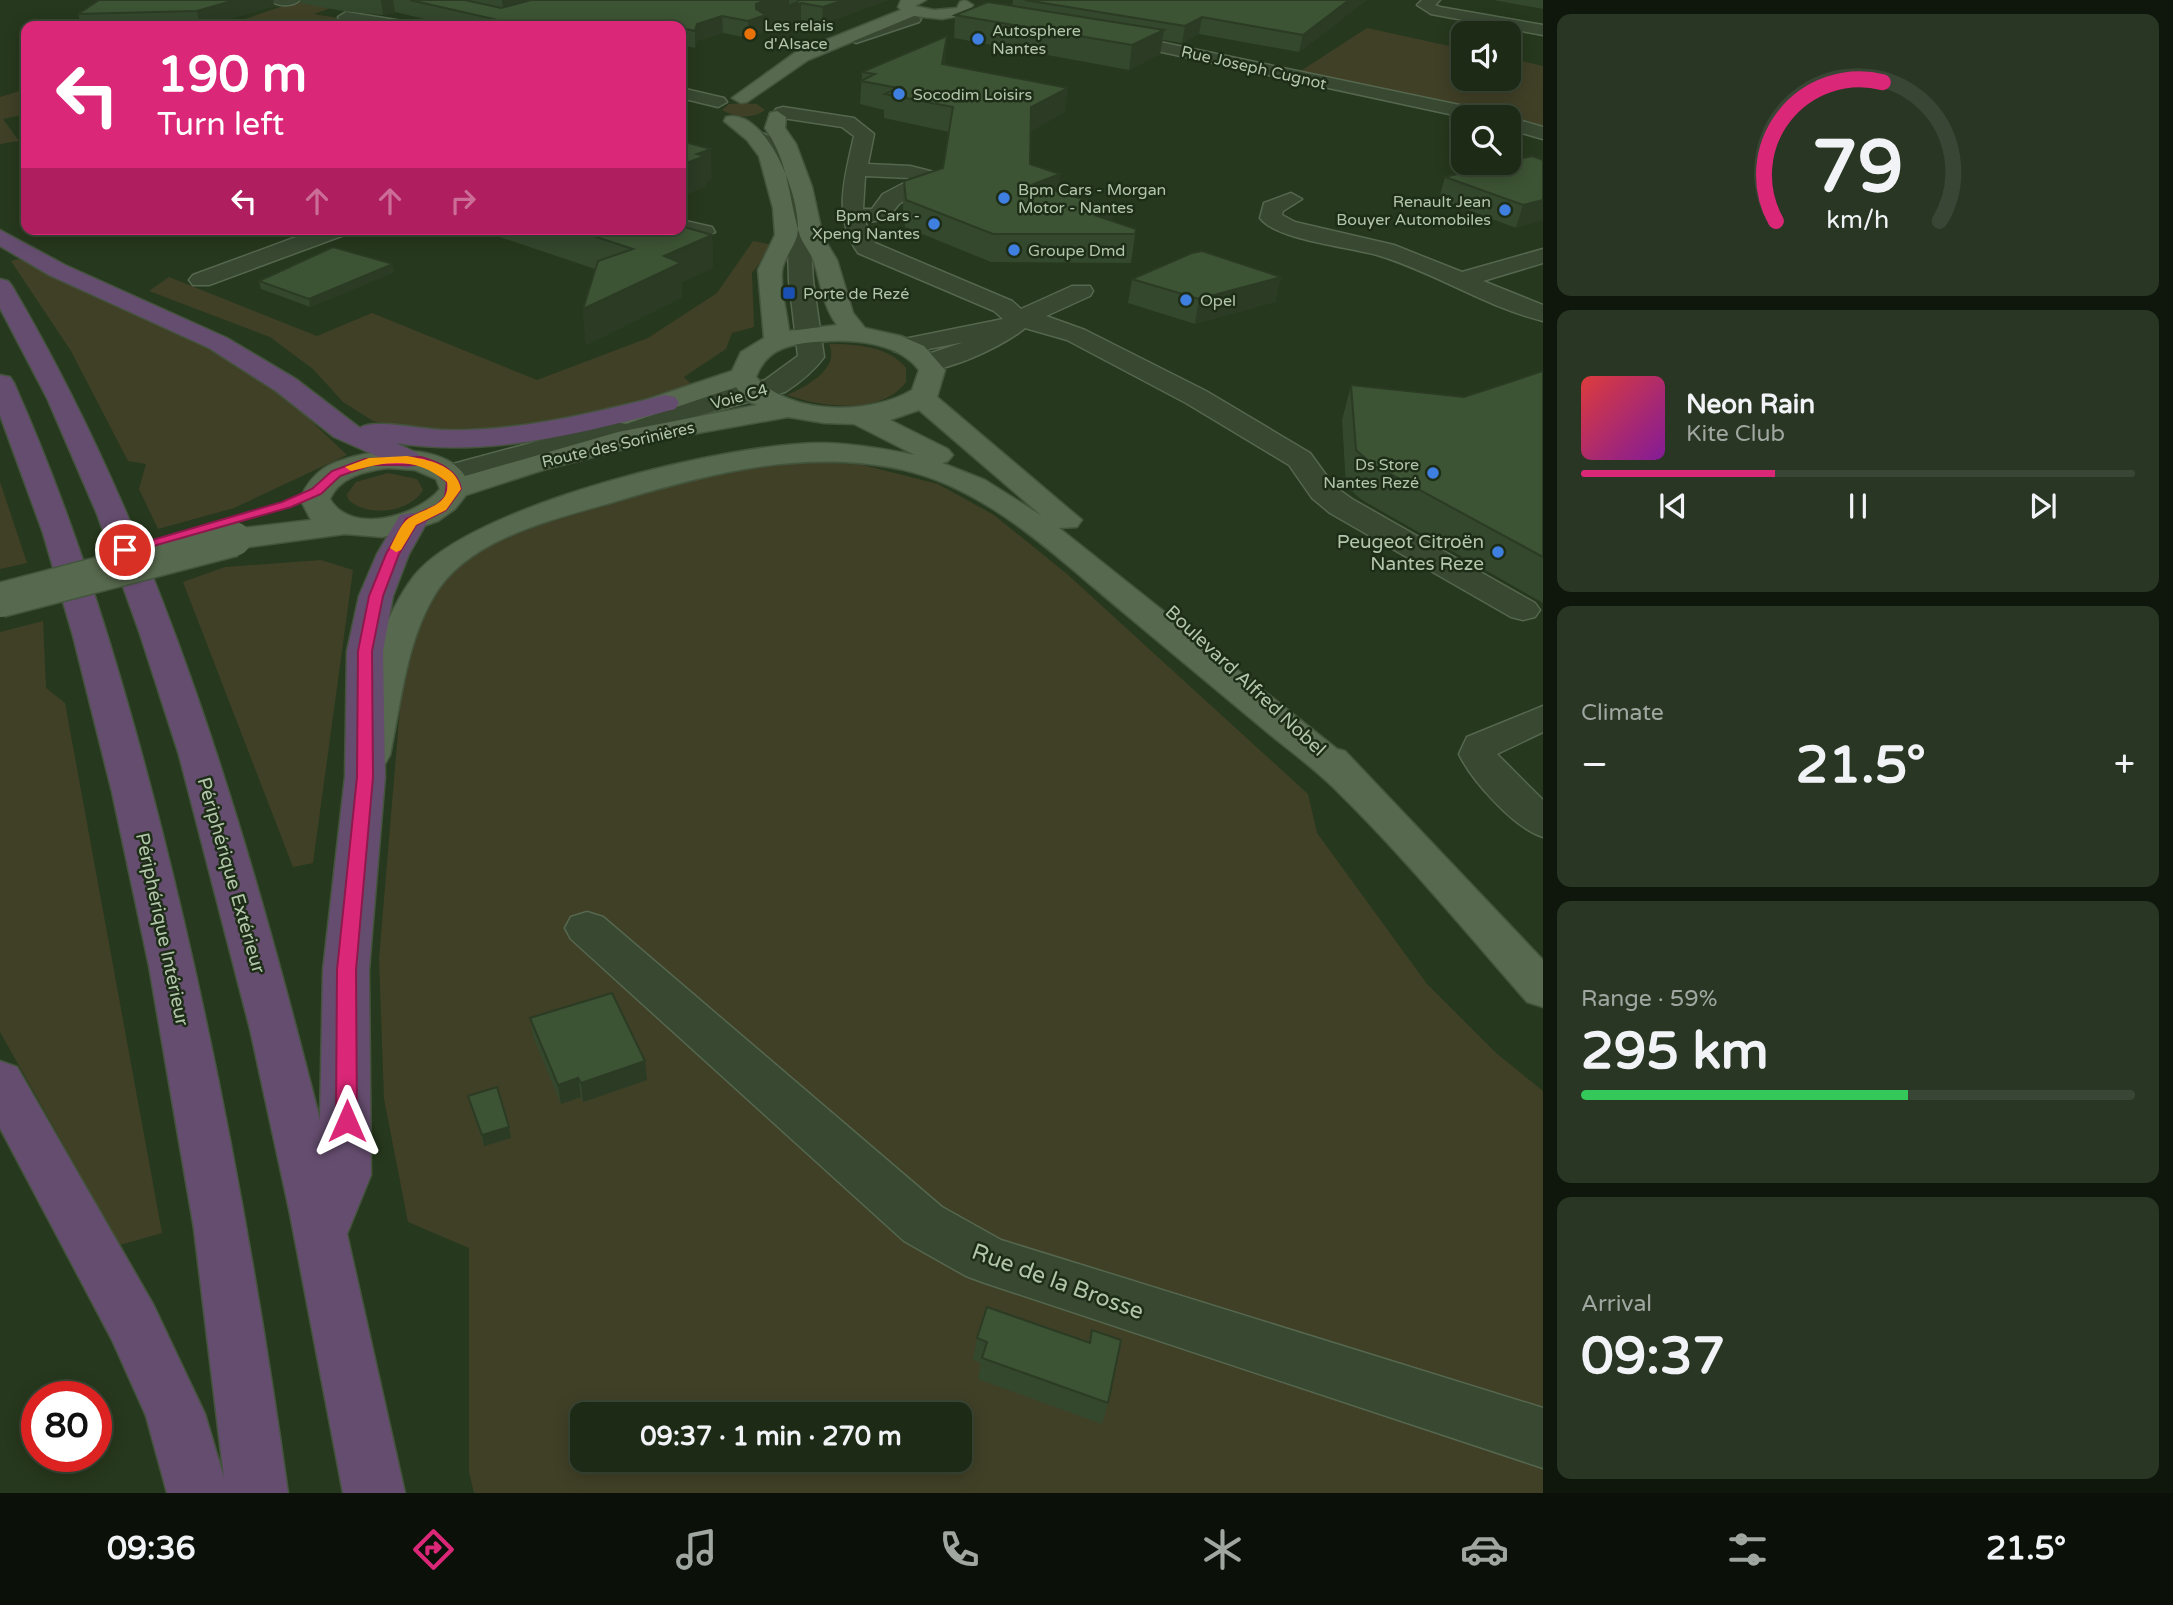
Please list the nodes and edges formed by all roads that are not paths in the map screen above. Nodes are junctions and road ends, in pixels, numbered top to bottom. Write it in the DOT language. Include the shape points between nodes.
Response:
graph roads {
  1 [pos="278,0"];
  2 [pos="292,0"];
  3 [pos="1432,0"];
  4 [pos="885,1"];
  5 [pos="967,8"];
  6 [pos="913,10"];
  7 [pos="346,17"];
  8 [pos="371,21"];
  9 [pos="1543,30"];
  10 [pos="1096,35"];
  11 [pos="686,95"];
  12 [pos="713,107"];
  13 [pos="1451,109"];
  14 [pos="767,112"];
  15 [pos="688,114"];
  16 [pos="733,121"];
  17 [pos="1521,127"];
  18 [pos="1543,133"];
  19 [pos="857,170"];
  20 [pos="1291,200"];
  21 [pos="852,216"];
  22 [pos="686,228"];
  23 [pos="704,232"];
  24 [pos="323,235"];
  25 [pos="0,237"];
  26 [pos="1543,256"];
  27 [pos="201,280"];
  28 [pos="1461,280"];
  29 [pos="0,286"];
  30 [pos="1081,292"];
  31 [pos="1543,314"];
  32 [pos="1016,321"];
  33 [pos="809,335"];
  34 [pos="857,335"];
  35 [pos="777,342"];
  36 [pos="902,346"];
  37 [pos="928,363"];
  38 [pos="0,383"];
  39 [pos="748,384"];
  40 [pos="921,398"];
  41 [pos="307,401"];
  42 [pos="665,403"];
  43 [pos="785,409"];
  44 [pos="860,416"];
  45 [pos="436,472"];
  46 [pos="317,492"];
  47 [pos="411,522"];
  48 [pos="345,525"];
  49 [pos="229,531"];
  50 [pos="0,582"];
  51 [pos="0,600"];
  52 [pos="1523,610"];
  53 [pos="1233,686"];
  54 [pos="1543,718"];
  55 [pos="365,777"];
  56 [pos="1348,778"];
  57 [pos="1543,823"];
  58 [pos="587,928"];
  59 [pos="1543,990"];
  60 [pos="0,1081"];
  61 [pos="321,1232"];
  62 [pos="1543,1438"];
  63 [pos="198,1493"];
  64 [pos="257,1493"];
  65 [pos="374,1493"];
  1 -- 2 [label="street"];
  3 -- 9 [label="street" via="1425,5 1436,11"];
  4 -- 6 [label="street"];
  5 -- 6 [label="main road"];
  6 -- 14 [label="main road" via="802,66"];
  7 -- 8 [label="street"];
  10 -- 13 [label="street, Rue Joseph Cugnot"];
  11 -- 12 [label="street"];
  12 -- 14 [label="main road"];
  12 -- 15 [label="street"];
  12 -- 16 [label="main road"];
  14 -- 16 [label="main road"];
  14 -- 16 [label="main road"];
  14 -- 19 [label="street" via="831,118 858,128 864,134"];
  14 -- 33 [label="street, Voie C4" via="798,215"];
  14 -- 34 [label="main road" via="802,187 812,237 825,260 841,314"];
  14 -- 35 [label="main road" via="769,155 784,208 786,235 770,270"];
  17 -- 18 [label="street"];
  19 -- 21 [label="street" via="850,201"];
  19 -- 21 [label="street" via="931,177 891,199 878,215"];
  20 -- 28 [label="street" via="1272,208 1271,218 1289,227 1386,250"];
  21 -- 32 [label="street" via="866,248 1003,306"];
  22 -- 23 [label="street"];
  24 -- 27 [label="street"];
  25 -- 41 [label="highway" via="57,270 218,343"];
  26 -- 28 [label="street"];
  28 -- 31 [label="street"];
  29 -- 61 [label="highway, Périphérique Extérieur" via="69,413 148,604 246,920"];
  30 -- 32 [label="street"];
  32 -- 36 [label="street"];
  32 -- 37 [label="street" via="985,343"];
  32 -- 52 [label="street" via="1045,323 1076,335 1196,397 1300,459 1323,492 1341,506"];
  33 -- 34 [label="main road"];
  33 -- 35 [label="main road"];
  33 -- 39 [label="street, Voie C4" via="811,357 797,372 775,386"];
  34 -- 36 [label="main road"];
  35 -- 39 [label="main road" via="751,357"];
  36 -- 37 [label="main road"];
  37 -- 40 [label="main road" via="933,377"];
  38 -- 64 [label="highway, Périphérique Intérieur" via="40,478 87,618 149,858 212,1186"];
  39 -- 42 [label="main road, Route des Sorinières"];
  39 -- 43 [label="main road"];
  39 -- 45 [label="street, Voie C4"];
  40 -- 44 [label="main road"];
  40 -- 56 [label="main road, Boulevard Alfred Nobel" via="1205,636"];
  41 -- 42 [label="highway" via="368,430 451,439 513,435"];
  41 -- 45 [label="highway" via="344,431"];
  42 -- 45 [label="main road, Route des Sorinières"];
  43 -- 44 [label="main road"];
  43 -- 45 [label="main road, Route des Sorinières" via="617,442 506,471"];
  44 -- 53 [label="main road, Boulevard Alfred Nobel" via="966,470 1049,523 1126,584"];
  45 -- 46 [label="main road" via="369,462 330,478"];
  45 -- 47 [label="main road" via="442,508"];
  46 -- 48 [label="main road" via="321,513"];
  46 -- 49 [label="main road"];
  47 -- 48 [label="main road" via="373,528"];
  47 -- 55 [label="highway" via="376,596 365,651"];
  48 -- 49 [label="main road"];
  49 -- 50 [label="main road"];
  49 -- 51 [label="main road, bridge"];
  53 -- 55 [label="main road" via="1045,532 967,482 933,468 854,453 764,454 706,465 556,508 479,538 447,562 408,609"];
  53 -- 56 [label="main road"];
  54 -- 57 [label="street" via="1481,746 1478,754 1484,766"];
  55 -- 61 [label="highway" via="346,970 345,1175"];
  56 -- 59 [label="main road, Boulevard Alfred Nobel"];
  58 -- 62 [label="street, Rue de la Brosse" via="923,1224 985,1259"];
  60 -- 63 [label="highway" via="133,1323 175,1414"];
  61 -- 65 [label="highway, Périphérique Extérieur"];
}
